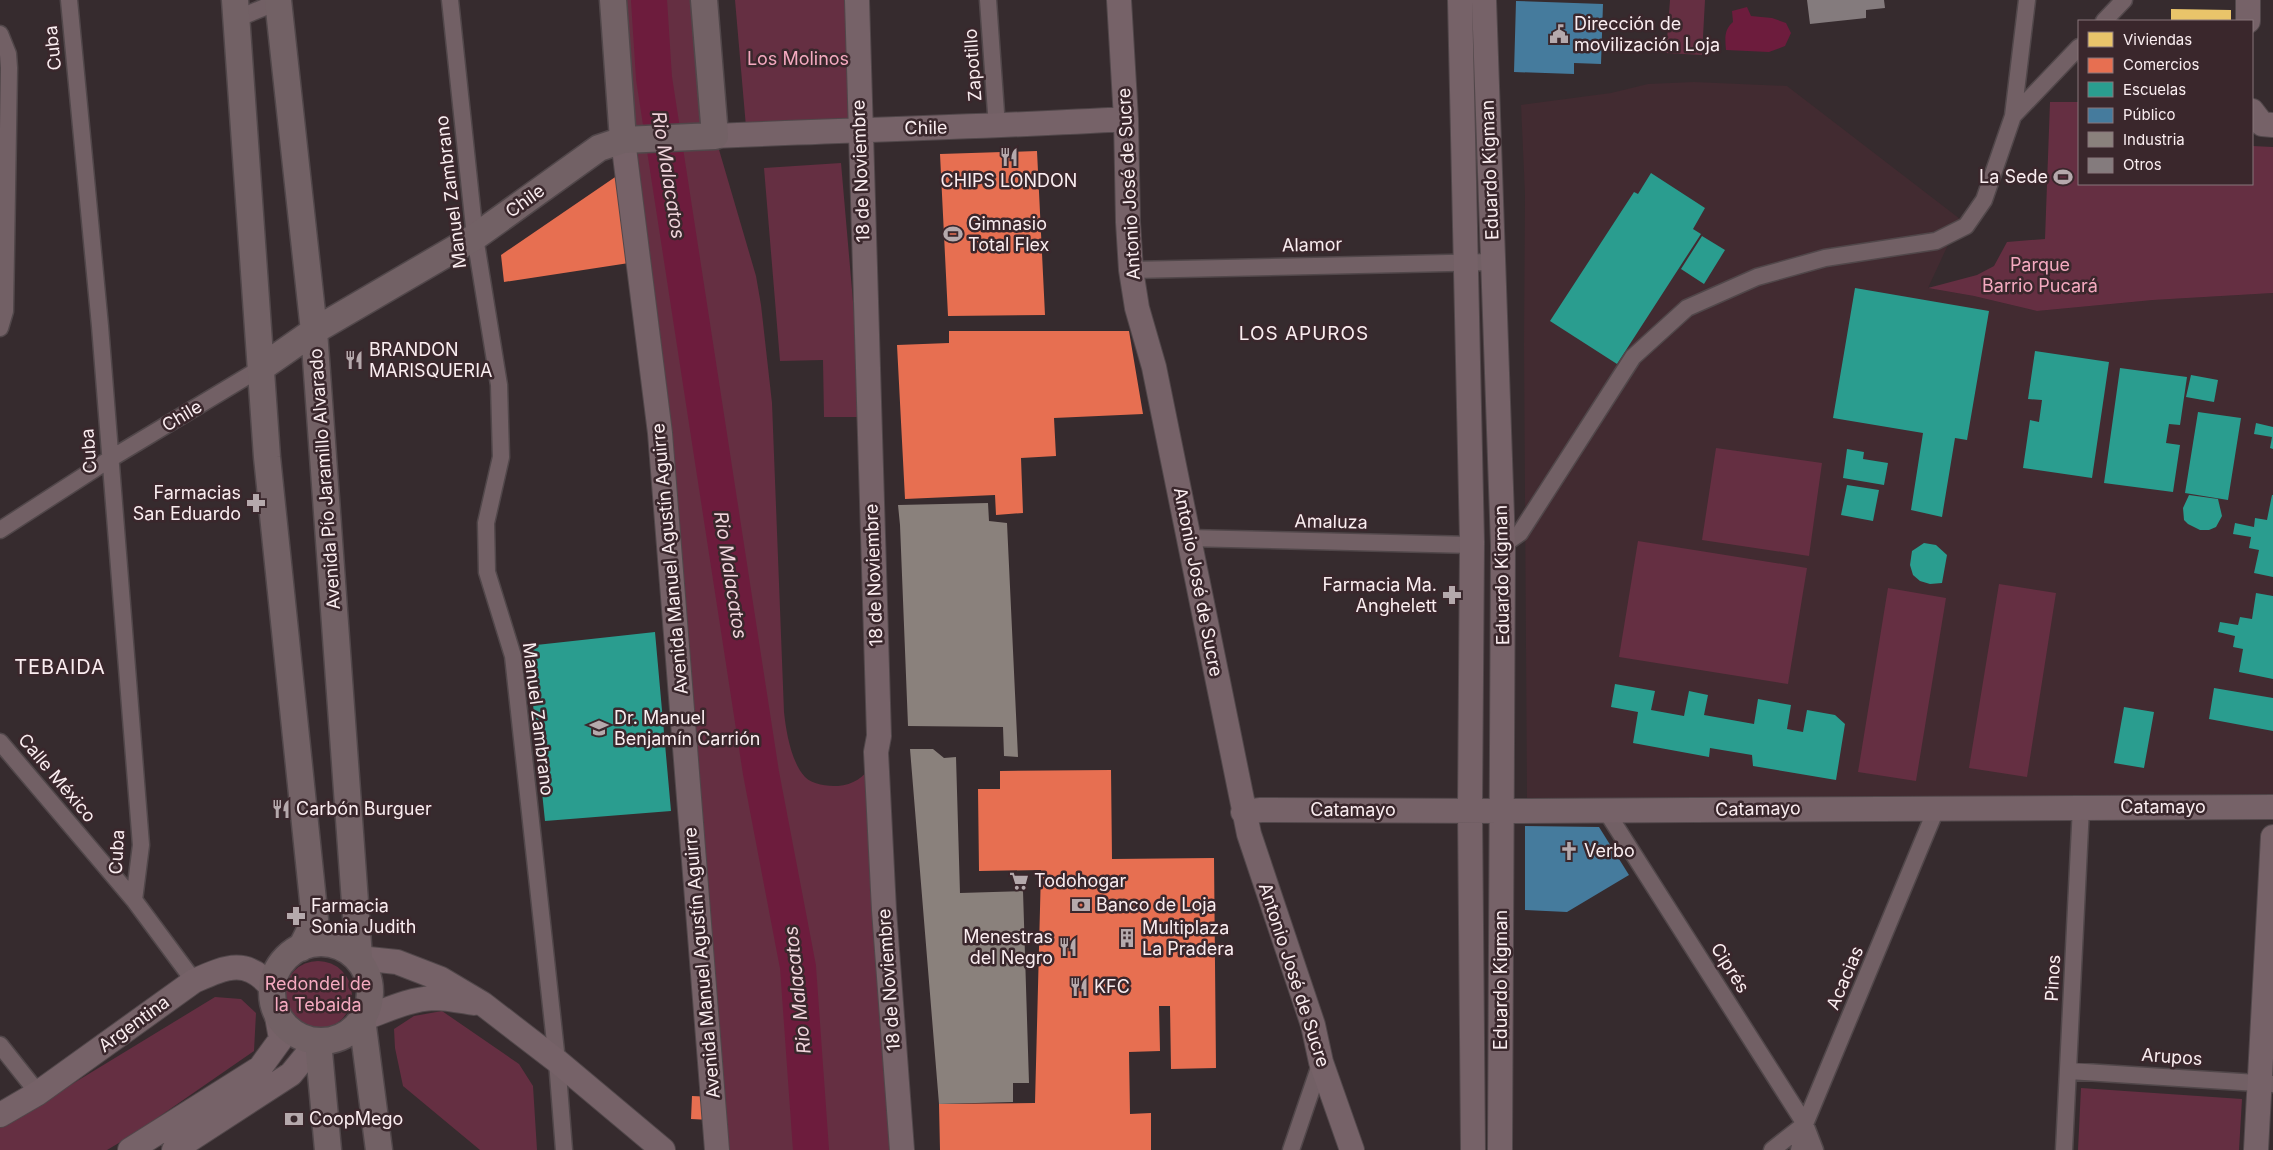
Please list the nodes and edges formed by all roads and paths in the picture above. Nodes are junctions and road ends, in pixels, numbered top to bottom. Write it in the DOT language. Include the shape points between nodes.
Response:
graph roads {
  1 [pos="69,0"];
  2 [pos="450,0"];
  3 [pos="613,0"];
  4 [pos="704,0"];
  5 [pos="857,0"];
  6 [pos="988,0"];
  7 [pos="1118,0"];
  8 [pos="1460,0"];
  9 [pos="1484,0"];
  10 [pos="2027,0"];
  11 [pos="2124,0"];
  12 [pos="2248,0"];
  13 [pos="280,1"];
  14 [pos="236,10"];
  15 [pos="2105,20"];
  16 [pos="2248,20"];
  17 [pos="0,34"];
  18 [pos="2078,48"];
  19 [pos="2012,116"];
  20 [pos="1126,119"];
  21 [pos="997,127"];
  22 [pos="860,129"];
  23 [pos="710,136"];
  24 [pos="629,139"];
  25 [pos="475,237"];
  26 [pos="1467,261"];
  27 [pos="1493,262"];
  28 [pos="1131,270"];
  29 [pos="0,328"];
  30 [pos="314,331"];
  31 [pos="261,368"];
  32 [pos="110,459"];
  33 [pos="0,530"];
  34 [pos="1188,538"];
  35 [pos="1472,545"];
  36 [pos="1502,546"];
  37 [pos="0,742"];
  38 [pos="1937,807"];
  39 [pos="2273,807"];
  40 [pos="2081,808"];
  41 [pos="1470,810"];
  42 [pos="1502,811"];
  43 [pos="1606,811"];
  44 [pos="1243,812"];
  45 [pos="2273,837"];
  46 [pos="134,900"];
  47 [pos="301,948"];
  48 [pos="359,958"];
  49 [pos="194,981"];
  50 [pos="274,999"];
  51 [pos="483,1004"];
  52 [pos="362,1019"];
  53 [pos="318,1041"];
  54 [pos="0,1044"];
  55 [pos="557,1060"];
  56 [pos="1321,1062"];
  57 [pos="2069,1070"];
  58 [pos="2266,1084"];
  59 [pos="38,1093"];
  60 [pos="0,1115"];
  61 [pos="1805,1124"];
  62 [pos="173,1144"];
  63 [pos="130,1150"];
  64 [pos="328,1150"];
  65 [pos="379,1150"];
  66 [pos="564,1150"];
  67 [pos="663,1150"];
  68 [pos="717,1150"];
  69 [pos="902,1150"];
  70 [pos="1291,1150"];
  71 [pos="1352,1150"];
  72 [pos="1473,1150"];
  73 [pos="1500,1150"];
  74 [pos="1772,1150"];
  75 [pos="1799,1150"];
  76 [pos="1815,1150"];
  77 [pos="2064,1150"];
  78 [pos="2256,1150"];
  1 -- 32 [label="street, Cuba"];
  2 -- 25 [label="street, Manuel Zambrano"];
  3 -- 24 [label="main road, Avenida Manuel Agustín Aguirre"];
  4 -- 23 [label="main road"];
  5 -- 22 [label="street, 18 de Noviembre"];
  6 -- 21 [label="street, Zapotillo"];
  7 -- 20 [label="street, Antonio José de Sucre"];
  8 -- 26 [label="street, Eduardo Kigman"];
  9 -- 27 [label="street, Eduardo Kigman"];
  10 -- 19 [label="street"];
  11 -- 15 [label="street"];
  12 -- 16 [label="street"];
  13 -- 14 [label="street"];
  13 -- 30 [label="main road, Avenida Pío Jaramillo Alvarado"];
  14 -- 31 [label="main road"];
  17 -- 29 [label="street" via="8,54 9,68 5,301"];
  18 -- 19 [label="street"];
  19 -- 36 [label="street" via="1984,200 1966,226 1936,241 1824,258 1782,270 1688,308 1633,357 1520,533"];
  20 -- 21 [label="street, Chile"];
  20 -- 28 [label="street, Antonio José de Sucre"];
  21 -- 22 [label="street, Chile"];
  22 -- 23 [label="street, Chile"];
  22 -- 69 [label="street, 18 de Noviembre" via="879,736 876,752"];
  23 -- 24 [label="main road, Chile"];
  24 -- 25 [label="main road, Chile" via="599,148"];
  24 -- 68 [label="street, Avenida Manuel Agustín Aguirre" via="660,433"];
  25 -- 30 [label="main road, Chile"];
  25 -- 55 [label="street, Manuel Zambrano" via="499,385 501,457 486,523 487,572 513,656"];
  26 -- 27 [label="street, Alamor"];
  26 -- 28 [label="street, Alamor"];
  26 -- 35 [label="street, Eduardo Kigman"];
  27 -- 36 [label="street, Eduardo Kigman"];
  28 -- 34 [label="street, Antonio José de Sucre"];
  30 -- 31 [label="main road, Chile"];
  30 -- 48 [label="main road, Avenida Pío Jaramillo Alvarado"];
  31 -- 32 [label="street, Chile"];
  31 -- 47 [label="main road" via="267,456 315,920"];
  32 -- 33 [label="street, Chile"];
  32 -- 46 [label="street, Cuba" via="141,845"];
  34 -- 35 [label="street, Amaluza"];
  34 -- 44 [label="street, Antonio José de Sucre"];
  35 -- 36 [label="street"];
  35 -- 41 [label="street, Eduardo Kigman"];
  36 -- 42 [label="street, Eduardo Kigman"];
  37 -- 46 [label="street, Calle México"];
  38 -- 40 [label="street, Catamayo"];
  38 -- 43 [label="street, Catamayo"];
  38 -- 61 [label="street, Acacias"];
  39 -- 40 [label="street, Catamayo"];
  40 -- 57 [label="street, Pinos"];
  41 -- 42 [label="street, Catamayo"];
  41 -- 44 [label="street, Catamayo"];
  41 -- 72 [label="street, Eduardo Kigman"];
  42 -- 43 [label="street, Catamayo"];
  42 -- 73 [label="street, Eduardo Kigman"];
  43 -- 61 [label="street, Ciprés"];
  44 -- 56 [label="street, Antonio José de Sucre" via="1313,1025"];
  45 -- 58 [label="street"];
  46 -- 49 [label="street, Calle México"];
  47 -- 48 [label="main road" via="330,945"];
  47 -- 50 [label="main road" via="281,964 275,976"];
  48 -- 51 [label="street" via="397,962 441,979"];
  48 -- 52 [label="main road" via="369,980 368,1008"];
  49 -- 50 [label="street, Argentina" via="221,970 240,967 261,974"];
  49 -- 59 [label="street, Argentina"];
  50 -- 53 [label="main road" via="281,1020 292,1032"];
  50 -- 62 [label="street" via="281,1039 260,1068"];
  51 -- 52 [label="street" via="422,999"];
  51 -- 55 [label="street"];
  52 -- 53 [label="main road" via="350,1032 335,1039"];
  52 -- 65 [label="main road"];
  53 -- 62 [label="street" via="290,1074"];
  53 -- 64 [label="main road"];
  54 -- 59 [label="street"];
  55 -- 66 [label="street, Manuel Zambrano"];
  55 -- 67 [label="street"];
  56 -- 70 [label="street"];
  56 -- 71 [label="street, Antonio José de Sucre"];
  57 -- 58 [label="street, Arupos"];
  57 -- 77 [label="street, Pinos"];
  58 -- 78 [label="street"];
  59 -- 60 [label="street, Argentina"];
  61 -- 74 [label="street, Acacias"];
  61 -- 75 [label="street"];
  61 -- 76 [label="street, Ciprés"];
  62 -- 63 [label="street"];
}
